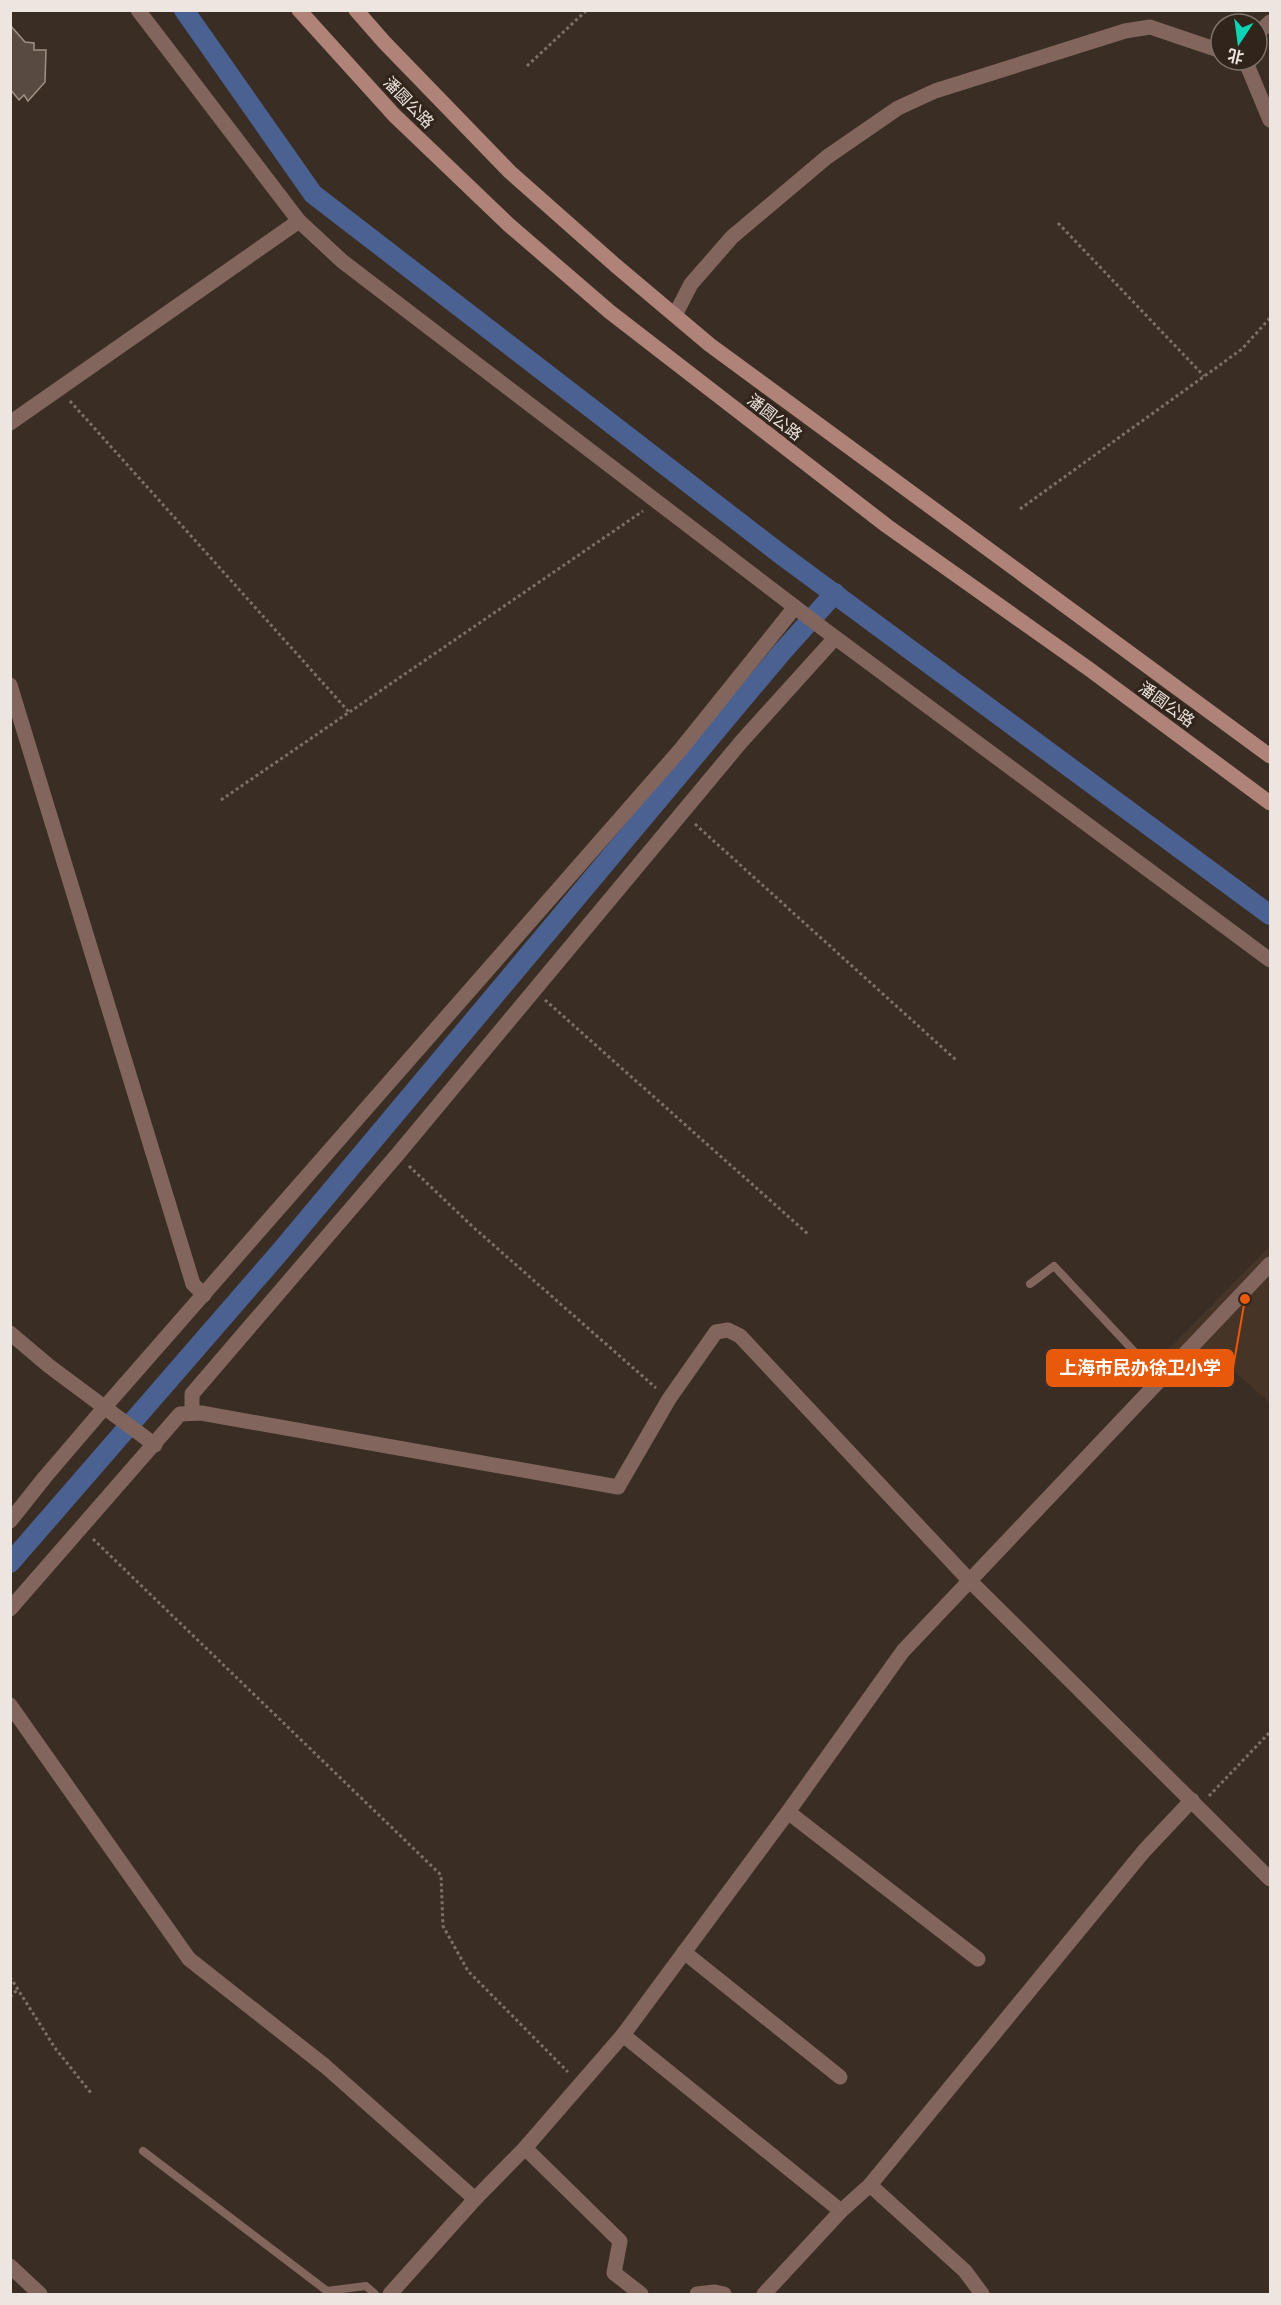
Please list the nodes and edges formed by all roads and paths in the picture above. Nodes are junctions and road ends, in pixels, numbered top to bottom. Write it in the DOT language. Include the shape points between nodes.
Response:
graph roads {
  1 [pos="138,10"];
  2 [pos="299,10"];
  3 [pos="356,10"];
  4 [pos="587,10"];
  5 [pos="1209,46"];
  6 [pos="527,66"];
  7 [pos="1250,72"];
  8 [pos="1270,120"];
  9 [pos="299,221"];
  10 [pos="1058,223"];
  11 [pos="675,315"];
  12 [pos="1270,318"];
  13 [pos="1204,376"];
  14 [pos="58,388"];
  15 [pos="10,423"];
  16 [pos="657,501"];
  17 [pos="1020,509"];
  18 [pos="798,609"];
  19 [pos="830,634"];
  20 [pos="10,685"];
  21 [pos="349,712"];
  22 [pos="1270,756"];
  23 [pos="221,800"];
  24 [pos="1270,803"];
  25 [pos="682,813"];
  26 [pos="1270,960"];
  27 [pos="534,990"];
  28 [pos="956,1060"];
  29 [pos="397,1155"];
  30 [pos="808,1234"];
  31 [pos="1270,1264"];
  32 [pos="1030,1284"];
  33 [pos="204,1294"];
  34 [pos="10,1333"];
  35 [pos="1160,1378"];
  36 [pos="669,1399"];
  37 [pos="108,1411"];
  38 [pos="192,1413"];
  39 [pos="150,1441"];
  40 [pos="10,1521"];
  41 [pos="82,1528"];
  42 [pos="969,1580"];
  43 [pos="10,1609"];
  44 [pos="10,1705"];
  45 [pos="1270,1732"];
  46 [pos="1195,1803"];
  47 [pos="788,1812"];
  48 [pos="1270,1879"];
  49 [pos="684,1952"];
  50 [pos="978,1959"];
  51 [pos="10,1977"];
  52 [pos="18,1989"];
  53 [pos="10,1997"];
  54 [pos="623,2035"];
  55 [pos="840,2077"];
  56 [pos="580,2084"];
  57 [pos="91,2093"];
  58 [pos="525,2148"];
  59 [pos="143,2151"];
  60 [pos="870,2185"];
  61 [pos="475,2199"];
  62 [pos="841,2211"];
  63 [pos="10,2266"];
  64 [pos="32,2292"];
  65 [pos="375,2295"];
  66 [pos="390,2295"];
  67 [pos="641,2295"];
  68 [pos="697,2295"];
  69 [pos="724,2295"];
  70 [pos="764,2295"];
  71 [pos="982,2295"];
  1 -- 9 [label="street"];
  2 -- 24 [label="main road, 潘圆公路" via="394,115 509,225 610,312 887,526"];
  3 -- 11 [label="main road, 潘圆公路" via="510,172"];
  4 -- 6 [label="path"];
  5 -- 11 [label="street" via="1150,27 1125,31 935,91 898,108 827,158 732,237 691,284"];
  7 -- 8 [label="street"];
  9 -- 14 [label="street"];
  9 -- 16 [label="street" via="342,261"];
  10 -- 13 [label="path"];
  11 -- 22 [label="main road, 潘圆公路" via="710,345"];
  12 -- 13 [label="path" via="1242,348"];
  13 -- 17 [label="path"];
  14 -- 15 [label="street"];
  14 -- 21 [label="path"];
  16 -- 18 [label="street"];
  16 -- 21 [label="path"];
  18 -- 19 [label="street"];
  18 -- 33 [label="street" via="681,749"];
  19 -- 25 [label="street"];
  19 -- 26 [label="street"];
  20 -- 33 [label="street" via="193,1284"];
  21 -- 23 [label="path"];
  25 -- 27 [label="street"];
  25 -- 28 [label="path"];
  27 -- 29 [label="street"];
  27 -- 30 [label="path"];
  29 -- 36 [label="path"];
  29 -- 38 [label="street" via="192,1394"];
  31 -- 35 [label="street"];
  32 -- 35 [label="lane" via="1054,1266"];
  33 -- 37 [label="street"];
  34 -- 37 [label="street"];
  35 -- 42 [label="street"];
  36 -- 38 [label="street" via="618,1487"];
  36 -- 42 [label="street" via="716,1332 728,1330 740,1336"];
  37 -- 39 [label="street"];
  37 -- 40 [label="street" via="45,1477"];
  38 -- 39 [label="street" via="180,1414"];
  39 -- 41 [label="street"];
  41 -- 43 [label="street"];
  41 -- 56 [label="path" via="441,1875 443,1926 468,1971"];
  42 -- 46 [label="street"];
  42 -- 47 [label="street" via="903,1651"];
  44 -- 61 [label="street" via="189,1959 325,2066"];
  45 -- 46 [label="path"];
  46 -- 48 [label="street"];
  46 -- 60 [label="street" via="1144,1851"];
  47 -- 49 [label="street"];
  47 -- 50 [label="street"];
  49 -- 54 [label="street"];
  49 -- 55 [label="street"];
  51 -- 52 [label="path"];
  52 -- 53 [label="path"];
  52 -- 57 [label="path" via="55,2048"];
  54 -- 56 [label="street"];
  54 -- 62 [label="street"];
  56 -- 58 [label="street"];
  58 -- 61 [label="street"];
  58 -- 67 [label="street" via="620,2241 614,2273"];
  59 -- 65 [label="lane" via="327,2291 366,2286"];
  60 -- 62 [label="street"];
  60 -- 71 [label="street" via="965,2271"];
  61 -- 66 [label="street"];
  62 -- 70 [label="street"];
  63 -- 64 [label="street"];
  68 -- 69 [label="street"];
}
